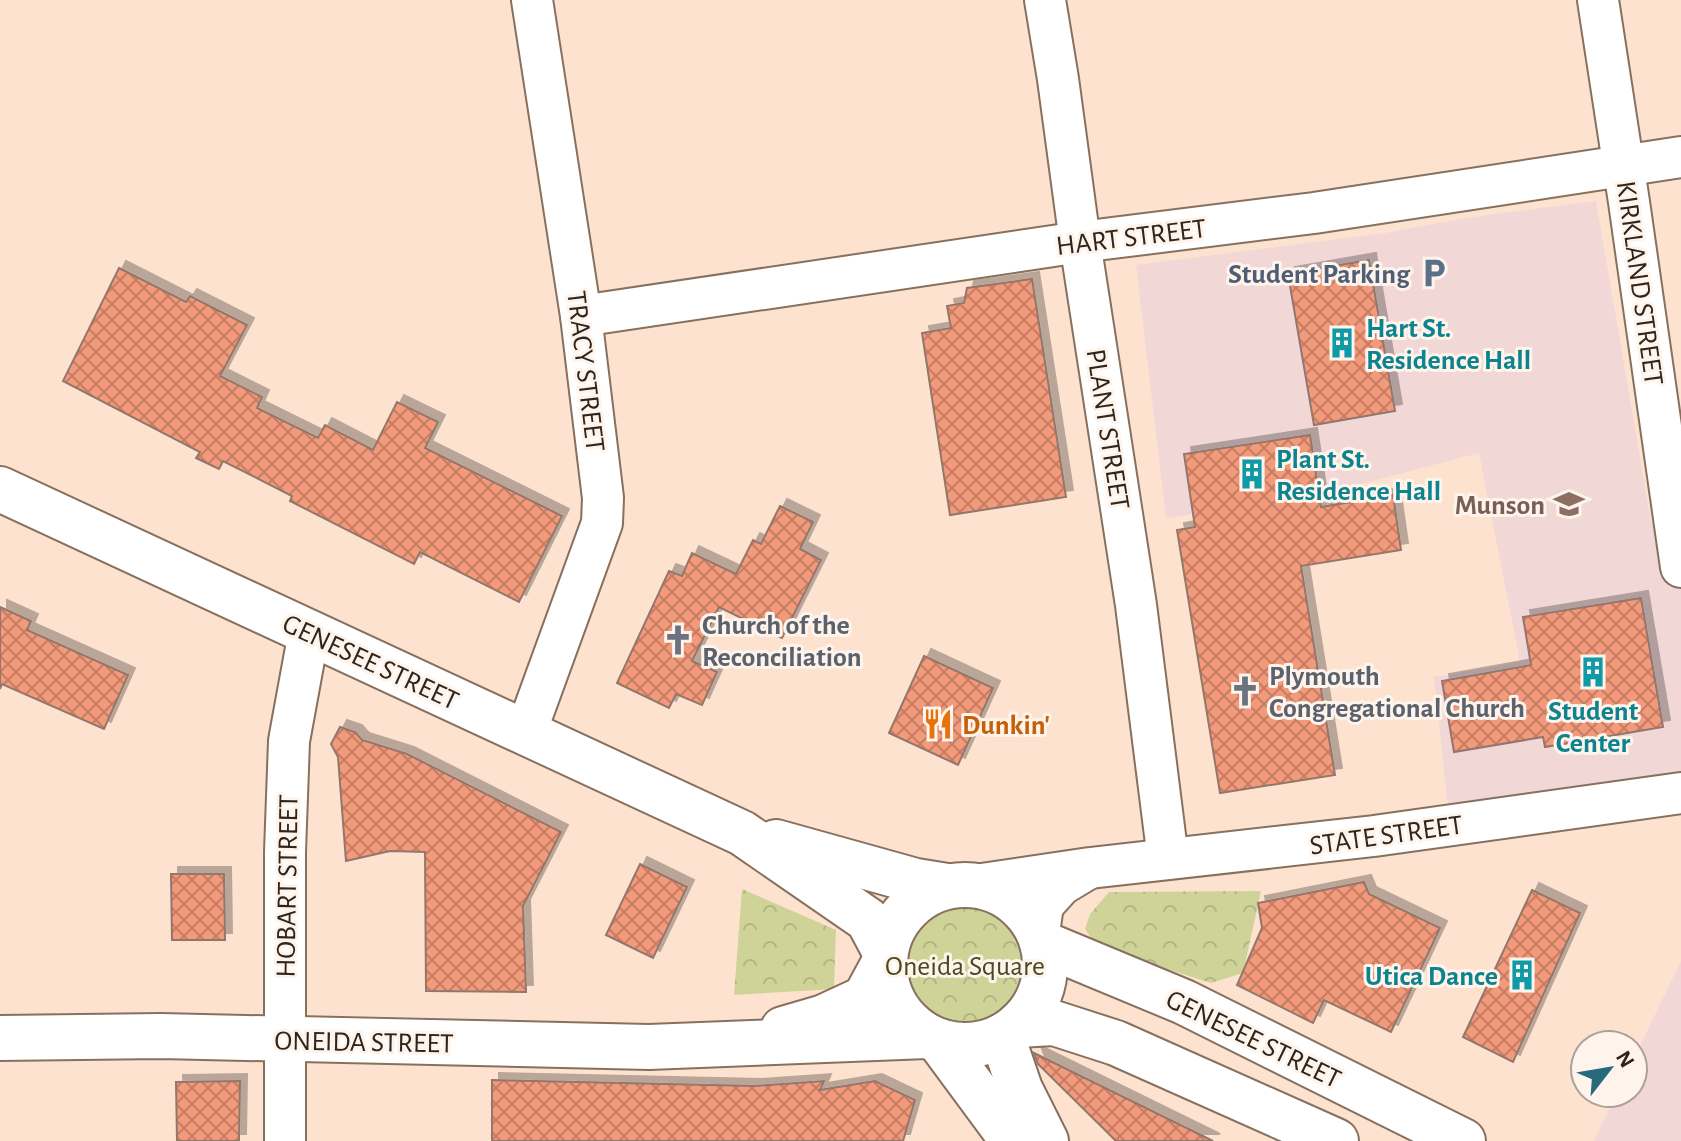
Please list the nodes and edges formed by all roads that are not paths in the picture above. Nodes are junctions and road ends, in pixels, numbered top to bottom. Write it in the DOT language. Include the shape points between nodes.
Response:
graph roads {
  1 [pos="532,0"];
  2 [pos="1045,0"];
  3 [pos="1598,0"];
  4 [pos="1681,157"];
  5 [pos="1624,165"];
  6 [pos="1080,242"];
  7 [pos="581,316"];
  8 [pos="0,489"];
  9 [pos="1681,567"];
  10 [pos="309,632"];
  11 [pos="526,732"];
  12 [pos="1681,793"];
  13 [pos="742,833"];
  14 [pos="1168,859"];
  15 [pos="1090,868"];
  16 [pos="961,885"];
  17 [pos="1040,938"];
  18 [pos="885,956"];
  19 [pos="1010,1030"];
  20 [pos="0,1038"];
  21 [pos="933,1038"];
  22 [pos="285,1039"];
  23 [pos="727,1045"];
  24 [pos="285,1141"];
  25 [pos="1016,1141"];
  26 [pos="1046,1141"];
  27 [pos="1336,1141"];
  28 [pos="1463,1141"];
  1 -- 7 [label="street, TRACY STREET"];
  2 -- 6 [label="street, PLANT STREET"];
  3 -- 5 [label="street, KIRKLAND STREET"];
  4 -- 5 [label="street, HART STREET"];
  5 -- 6 [label="street, HART STREET" via="1314,213"];
  5 -- 9 [label="street, KIRKLAND STREET"];
  6 -- 7 [label="street, HART STREET"];
  6 -- 14 [label="street, PLANT STREET" via="1136,605"];
  7 -- 11 [label="street, TRACY STREET" via="602,523"];
  8 -- 10 [label="main road, GENESEE STREET"];
  10 -- 11 [label="main road, GENESEE STREET"];
  10 -- 22 [label="street, HOBART STREET" via="289,741"];
  11 -- 13 [label="main road, GENESEE STREET"];
  12 -- 14 [label="street, STATE STREET"];
  13 -- 16 [label="main road, GENESEE STREET" via="916,881"];
  13 -- 18 [label="main road, GENESEE STREET" via="868,920"];
  14 -- 15 [label="street, STATE STREET"];
  15 -- 16 [label="street, STATE STREET"];
  15 -- 17 [label="street, STATE STREET" via="1061,885 1043,905"];
  16 -- 17 [label="main road" via="1001,893 1023,910"];
  16 -- 18 [label="main road" via="925,894 906,909"];
  17 -- 19 [label="main road" via="1042,988 1032,1008"];
  17 -- 28 [label="main road, GENESEE STREET" via="1184,1002"];
  18 -- 21 [label="main road" via="895,1004 909,1022"];
  18 -- 23 [label="main road, ONEIDA STREET" via="865,998 824,1017"];
  19 -- 21 [label="main road" via="981,1043 960,1045"];
  19 -- 26 [label="main road" via="1020,1089"];
  19 -- 27 [label="main road, GENESEE STREET" via="1054,1023 1116,1043"];
  20 -- 22 [label="main road, ONEIDA STREET"];
  21 -- 23 [label="main road, ONEIDA STREET"];
  21 -- 25 [label="main road"];
  22 -- 23 [label="main road, ONEIDA STREET"];
  22 -- 24 [label="street, HOBART STREET"];
}
